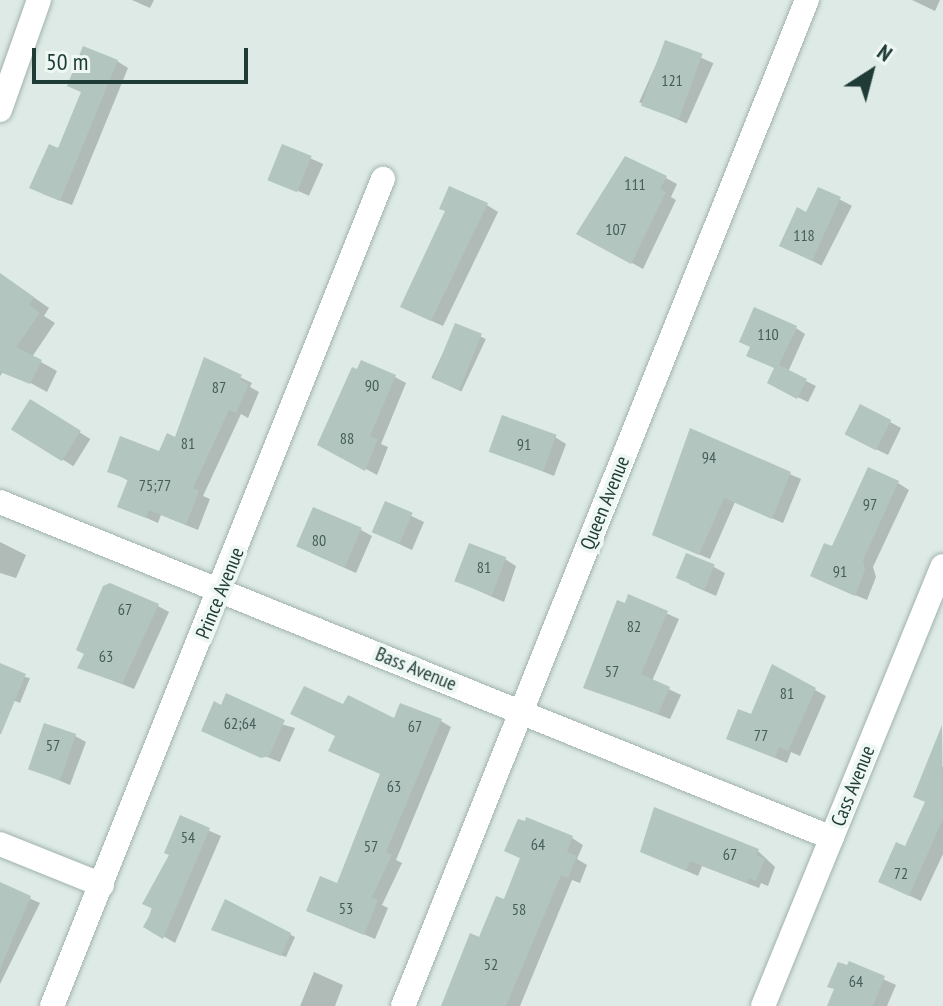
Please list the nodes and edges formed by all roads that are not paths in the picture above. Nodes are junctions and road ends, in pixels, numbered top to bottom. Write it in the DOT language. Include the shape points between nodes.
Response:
graph roads {
  1 [pos="39,0"];
  2 [pos="807,0"];
  3 [pos="0,110"];
  4 [pos="383,179"];
  5 [pos="0,502"];
  6 [pos="943,566"];
  7 [pos="221,590"];
  8 [pos="522,711"];
  9 [pos="832,838"];
  10 [pos="0,844"];
  11 [pos="102,885"];
  12 [pos="52,1006"];
  13 [pos="403,1006"];
  14 [pos="763,1006"];
  1 -- 3 [label="street"];
  2 -- 8 [label="street, Queen Avenue"];
  4 -- 7 [label="street, Prince Avenue"];
  5 -- 7 [label="street, Bass Avenue"];
  6 -- 9 [label="street, Cass Avenue"];
  7 -- 8 [label="street, Bass Avenue"];
  7 -- 11 [label="street, Prince Avenue"];
  8 -- 9 [label="street, Bass Avenue"];
  8 -- 13 [label="street, Queen Avenue"];
  9 -- 14 [label="street, Cass Avenue"];
  10 -- 11 [label="street"];
  11 -- 12 [label="street, Prince Avenue"];
}
